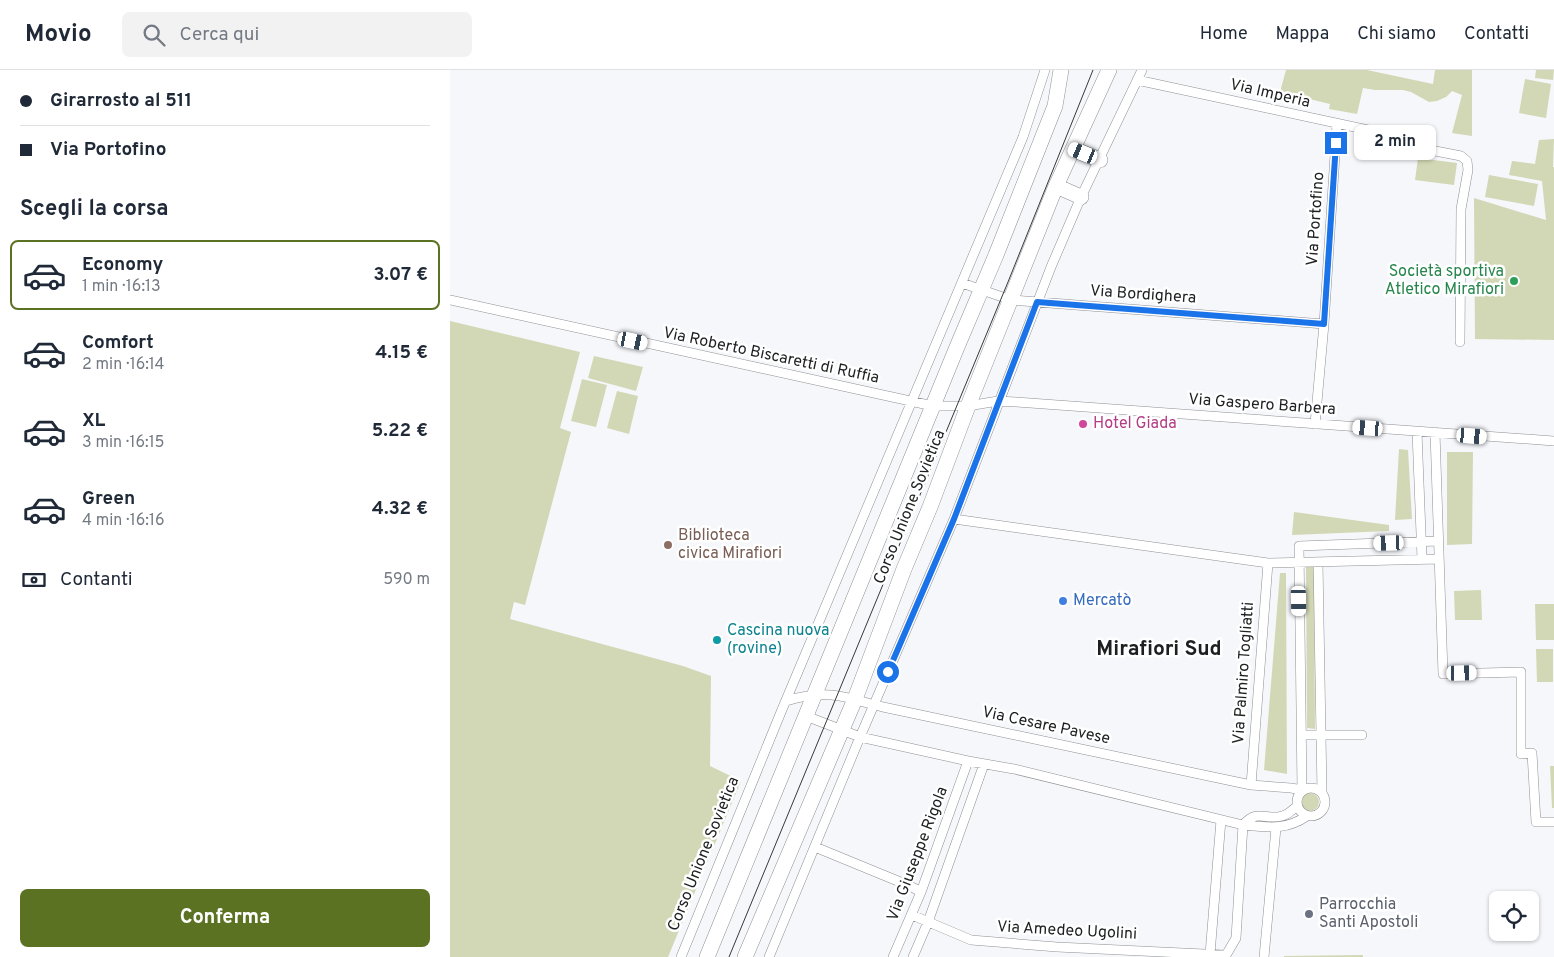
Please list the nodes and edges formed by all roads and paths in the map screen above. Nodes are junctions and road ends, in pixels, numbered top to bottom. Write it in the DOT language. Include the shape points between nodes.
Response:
graph roads {
  1 [pos="1046,70"];
  2 [pos="1062,70"];
  3 [pos="1109,70"];
  4 [pos="1142,70"];
  5 [pos="1137,80"];
  6 [pos="1337,124"];
  7 [pos="1073,149"];
  8 [pos="1100,160"];
  9 [pos="1056,186"];
  10 [pos="1081,198"];
  11 [pos="962,283"];
  12 [pos="982,290"];
  13 [pos="450,300"];
  14 [pos="1011,300"];
  15 [pos="1037,302"];
  16 [pos="1324,324"];
  17 [pos="1460,342"];
  18 [pos="998,401"];
  19 [pos="912,402"];
  20 [pos="933,406"];
  21 [pos="968,406"];
  22 [pos="1315,424"];
  23 [pos="1417,432"];
  24 [pos="1434,432"];
  25 [pos="1554,441"];
  26 [pos="954,519"];
  27 [pos="1438,541"];
  28 [pos="1422,542"];
  29 [pos="1439,558"];
  30 [pos="1422,559"];
  31 [pos="1298,562"];
  32 [pos="1318,562"];
  33 [pos="1268,563"];
  34 [pos="814,695"];
  35 [pos="854,699"];
  36 [pos="786,701"];
  37 [pos="873,705"];
  38 [pos="806,716"];
  39 [pos="841,731"];
  40 [pos="1300,735"];
  41 [pos="1320,735"];
  42 [pos="1362,735"];
  43 [pos="860,737"];
  44 [pos="968,761"];
  45 [pos="984,764"];
  46 [pos="1251,785"];
  47 [pos="1302,790"];
  48 [pos="1322,792"];
  49 [pos="1296,807"];
  50 [pos="1306,816"];
  51 [pos="1221,820"];
  52 [pos="1554,822"];
  53 [pos="1244,825"];
  54 [pos="1276,828"];
  55 [pos="816,847"];
  56 [pos="921,892"];
  57 [pos="912,915"];
  58 [pos="928,922"];
  59 [pos="1210,954"];
  60 [pos="1225,956"];
  61 [pos="681,957"];
  62 [pos="707,957"];
  63 [pos="745,957"];
  64 [pos="769,957"];
  65 [pos="893,957"];
  66 [pos="913,957"];
  67 [pos="1264,957"];
  1 -- 11 [label="street, Corso Unione Sovietica" via="1023,137"];
  2 -- 12 [label="main road, Corso Unione Sovietica" via="1055,106"];
  3 -- 7 [label="main road, Corso Unione Sovietica"];
  4 -- 5 [label="street"];
  5 -- 6 [label="street, Via Imperia"];
  5 -- 8 [label="street"];
  6 -- 16 [label="street, Via Portofino"];
  6 -- 17 [label="street" via="1396,136 1410,146 1462,156 1467,162 1461,209"];
  7 -- 8 [label="main road"];
  7 -- 9 [label="main road, Corso Unione Sovietica"];
  8 -- 10 [label="street"];
  9 -- 10 [label="main road"];
  9 -- 14 [label="main road, Corso Unione Sovietica"];
  10 -- 15 [label="street"];
  11 -- 12 [label="street, Via Bordighera"];
  11 -- 19 [label="street, Corso Unione Sovietica"];
  12 -- 14 [label="street, Via Bordighera"];
  12 -- 20 [label="main road, Corso Unione Sovietica"];
  13 -- 19 [label="street, Via Roberto Biscaretti di Ruffia"];
  14 -- 15 [label="street, Via Bordighera"];
  14 -- 21 [label="main road, Corso Unione Sovietica"];
  15 -- 16 [label="street, Via Bordighera"];
  15 -- 18 [label="street"];
  16 -- 22 [label="street, Via Portofino"];
  18 -- 21 [label="street, Via Gaspero Barbera"];
  18 -- 22 [label="street, Via Gaspero Barbera"];
  18 -- 26 [label="street"];
  19 -- 20 [label="street, Via Roberto Biscaretti di Ruffia"];
  19 -- 36 [label="street, Corso Unione Sovietica"];
  20 -- 21 [label="street, Via Roberto Biscaretti di Ruffia"];
  20 -- 34 [label="main road, Corso Unione Sovietica"];
  21 -- 35 [label="main road, Corso Unione Sovietica"];
  22 -- 23 [label="street, Via Gaspero Barbera"];
  23 -- 24 [label="street, Via Gaspero Barbera"];
  23 -- 28 [label="street"];
  24 -- 25 [label="street, Via Gaspero Barbera"];
  24 -- 27 [label="street"];
  26 -- 33 [label="street"];
  26 -- 37 [label="street"];
  27 -- 28 [label="street"];
  27 -- 29 [label="street"];
  28 -- 30 [label="street"];
  28 -- 31 [label="street" via="1299,546"];
  29 -- 30 [label="street"];
  29 -- 52 [label="street" via="1443,674 1521,672 1521,754 1532,753 1536,822"];
  30 -- 32 [label="street"];
  31 -- 32 [label="street"];
  31 -- 33 [label="street"];
  31 -- 40 [label="street"];
  32 -- 41 [label="street"];
  33 -- 46 [label="street, Via Palmiro Togliatti"];
  34 -- 35 [label="street, Via Cesare Pavese"];
  34 -- 36 [label="street, Via Cesare Pavese"];
  34 -- 38 [label="main road, Corso Unione Sovietica"];
  35 -- 37 [label="street, Via Cesare Pavese"];
  35 -- 39 [label="main road, Corso Unione Sovietica"];
  36 -- 61 [label="street, Corso Unione Sovietica"];
  37 -- 43 [label="street"];
  37 -- 46 [label="street, Via Cesare Pavese"];
  38 -- 39 [label="street"];
  38 -- 62 [label="main road, Corso Unione Sovietica"];
  39 -- 43 [label="street"];
  39 -- 63 [label="main road, Corso Unione Sovietica"];
  40 -- 41 [label="street"];
  40 -- 47 [label="street"];
  41 -- 42 [label="street"];
  41 -- 48 [label="street"];
  43 -- 44 [label="street"];
  43 -- 55 [label="street"];
  44 -- 45 [label="street"];
  44 -- 56 [label="street, Via Giuseppe Rigola"];
  45 -- 51 [label="street"];
  45 -- 58 [label="street, Via Giuseppe Rigola"];
  46 -- 47 [label="street, Via Cesare Pavese"];
  47 -- 48 [label="street" via="1316,788"];
  47 -- 49 [label="street" via="1297,796"];
  48 -- 50 [label="street" via="1325,802 1322,811 1316,816"];
  49 -- 50 [label="street"];
  49 -- 53 [label="street" via="1283,816 1254,816"];
  50 -- 54 [label="street"];
  51 -- 53 [label="street"];
  51 -- 59 [label="street"];
  53 -- 54 [label="street"];
  53 -- 60 [label="street" via="1236,938"];
  54 -- 67 [label="street"];
  55 -- 56 [label="street"];
  55 -- 64 [label="street"];
  56 -- 57 [label="street, Via Giuseppe Rigola"];
  57 -- 58 [label="street, Via Amedeo Ugolini"];
  57 -- 65 [label="street, Via Giuseppe Rigola"];
  58 -- 59 [label="street, Via Amedeo Ugolini" via="971,940"];
  58 -- 66 [label="street, Via Giuseppe Rigola"];
  59 -- 60 [label="street, Via Amedeo Ugolini"];
}
